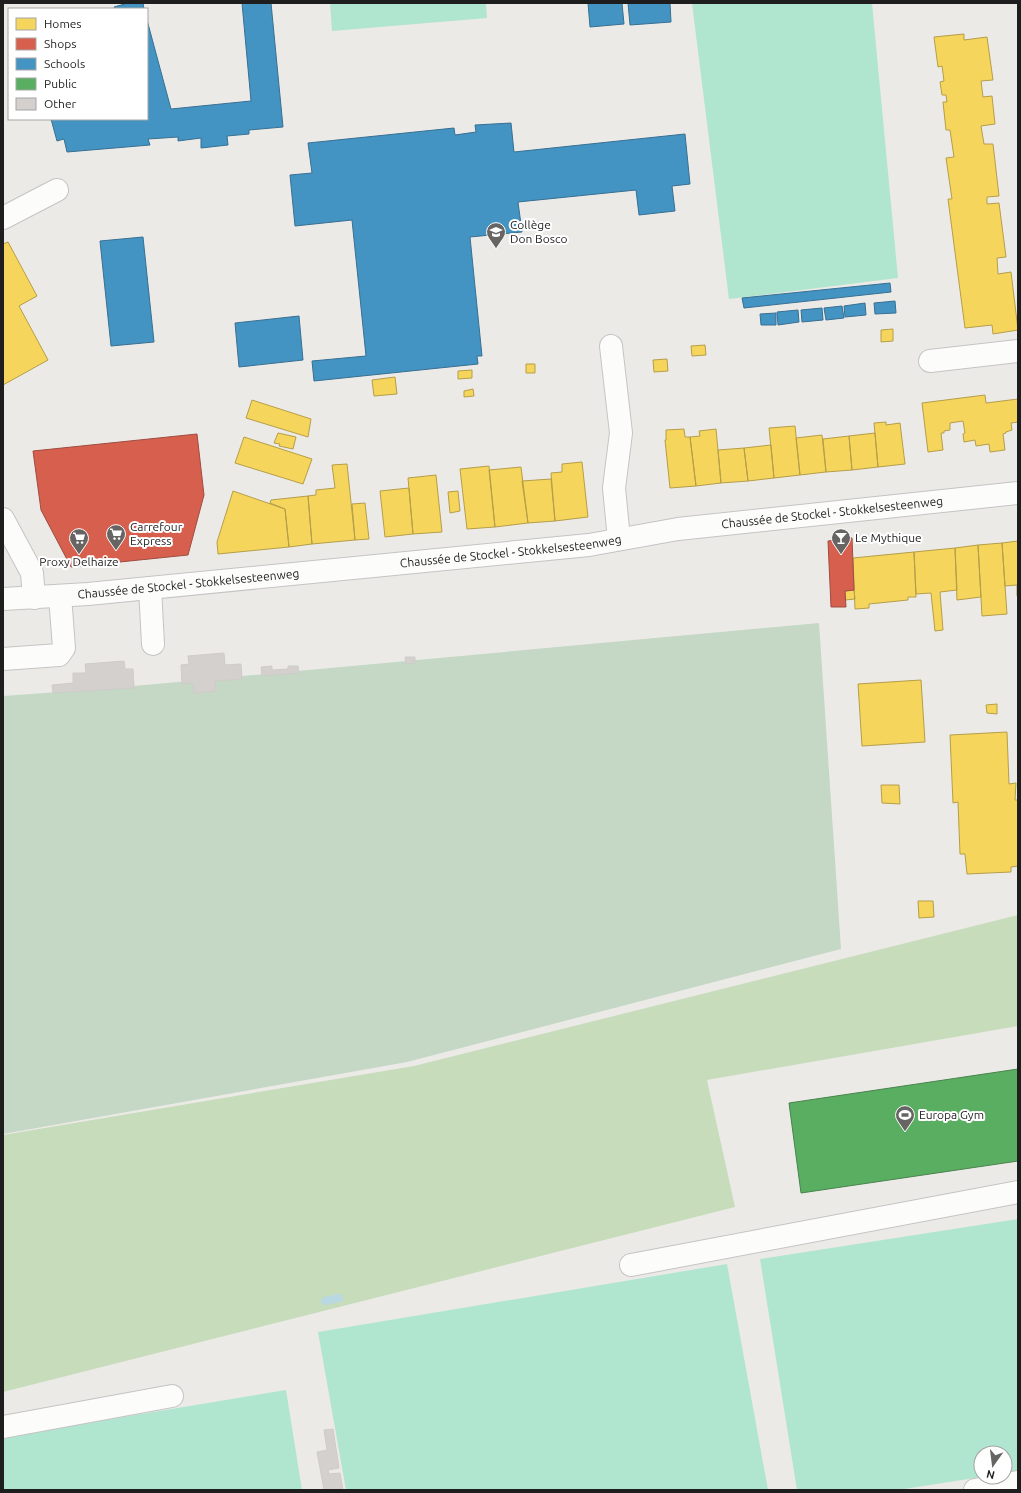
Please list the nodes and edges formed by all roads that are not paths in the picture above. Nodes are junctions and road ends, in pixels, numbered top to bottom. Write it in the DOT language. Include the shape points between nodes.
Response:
graph roads {
  1 [pos="57,190"];
  2 [pos="3,218"];
  3 [pos="611,346"];
  4 [pos="1018,351"];
  5 [pos="930,361"];
  6 [pos="1018,493"];
  7 [pos="3,519"];
  8 [pos="619,539"];
  9 [pos="150,588"];
  10 [pos="60,596"];
  11 [pos="34,598"];
  12 [pos="3,599"];
  13 [pos="154,644"];
  14 [pos="3,658"];
  15 [pos="1018,1192"];
  16 [pos="631,1265"];
  17 [pos="172,1396"];
  18 [pos="3,1427"];
  19 [pos="1018,1482"];
  20 [pos="975,1490"];
  1 -- 2 [label="street"];
  3 -- 8 [label="street" via="621,433 614,488"];
  4 -- 5 [label="street"];
  6 -- 8 [label="street, Chaussée de Stockel - Stokkelsesteenweg" via="678,529"];
  7 -- 11 [label="street" via="32,573"];
  8 -- 9 [label="street, Chaussée de Stockel - Stokkelsesteenweg" via="589,545"];
  9 -- 10 [label="street, Chaussée de Stockel - Stokkelsesteenweg"];
  9 -- 13 [label="street"];
  10 -- 11 [label="street, Chaussée de Stockel - Stokkelsesteenweg"];
  10 -- 14 [label="street" via="64,648 59,655"];
  11 -- 12 [label="street, Chaussée de Stockel - Stokkelsesteenweg"];
  15 -- 16 [label="street"];
  17 -- 18 [label="street"];
  19 -- 20 [label="street"];
}
